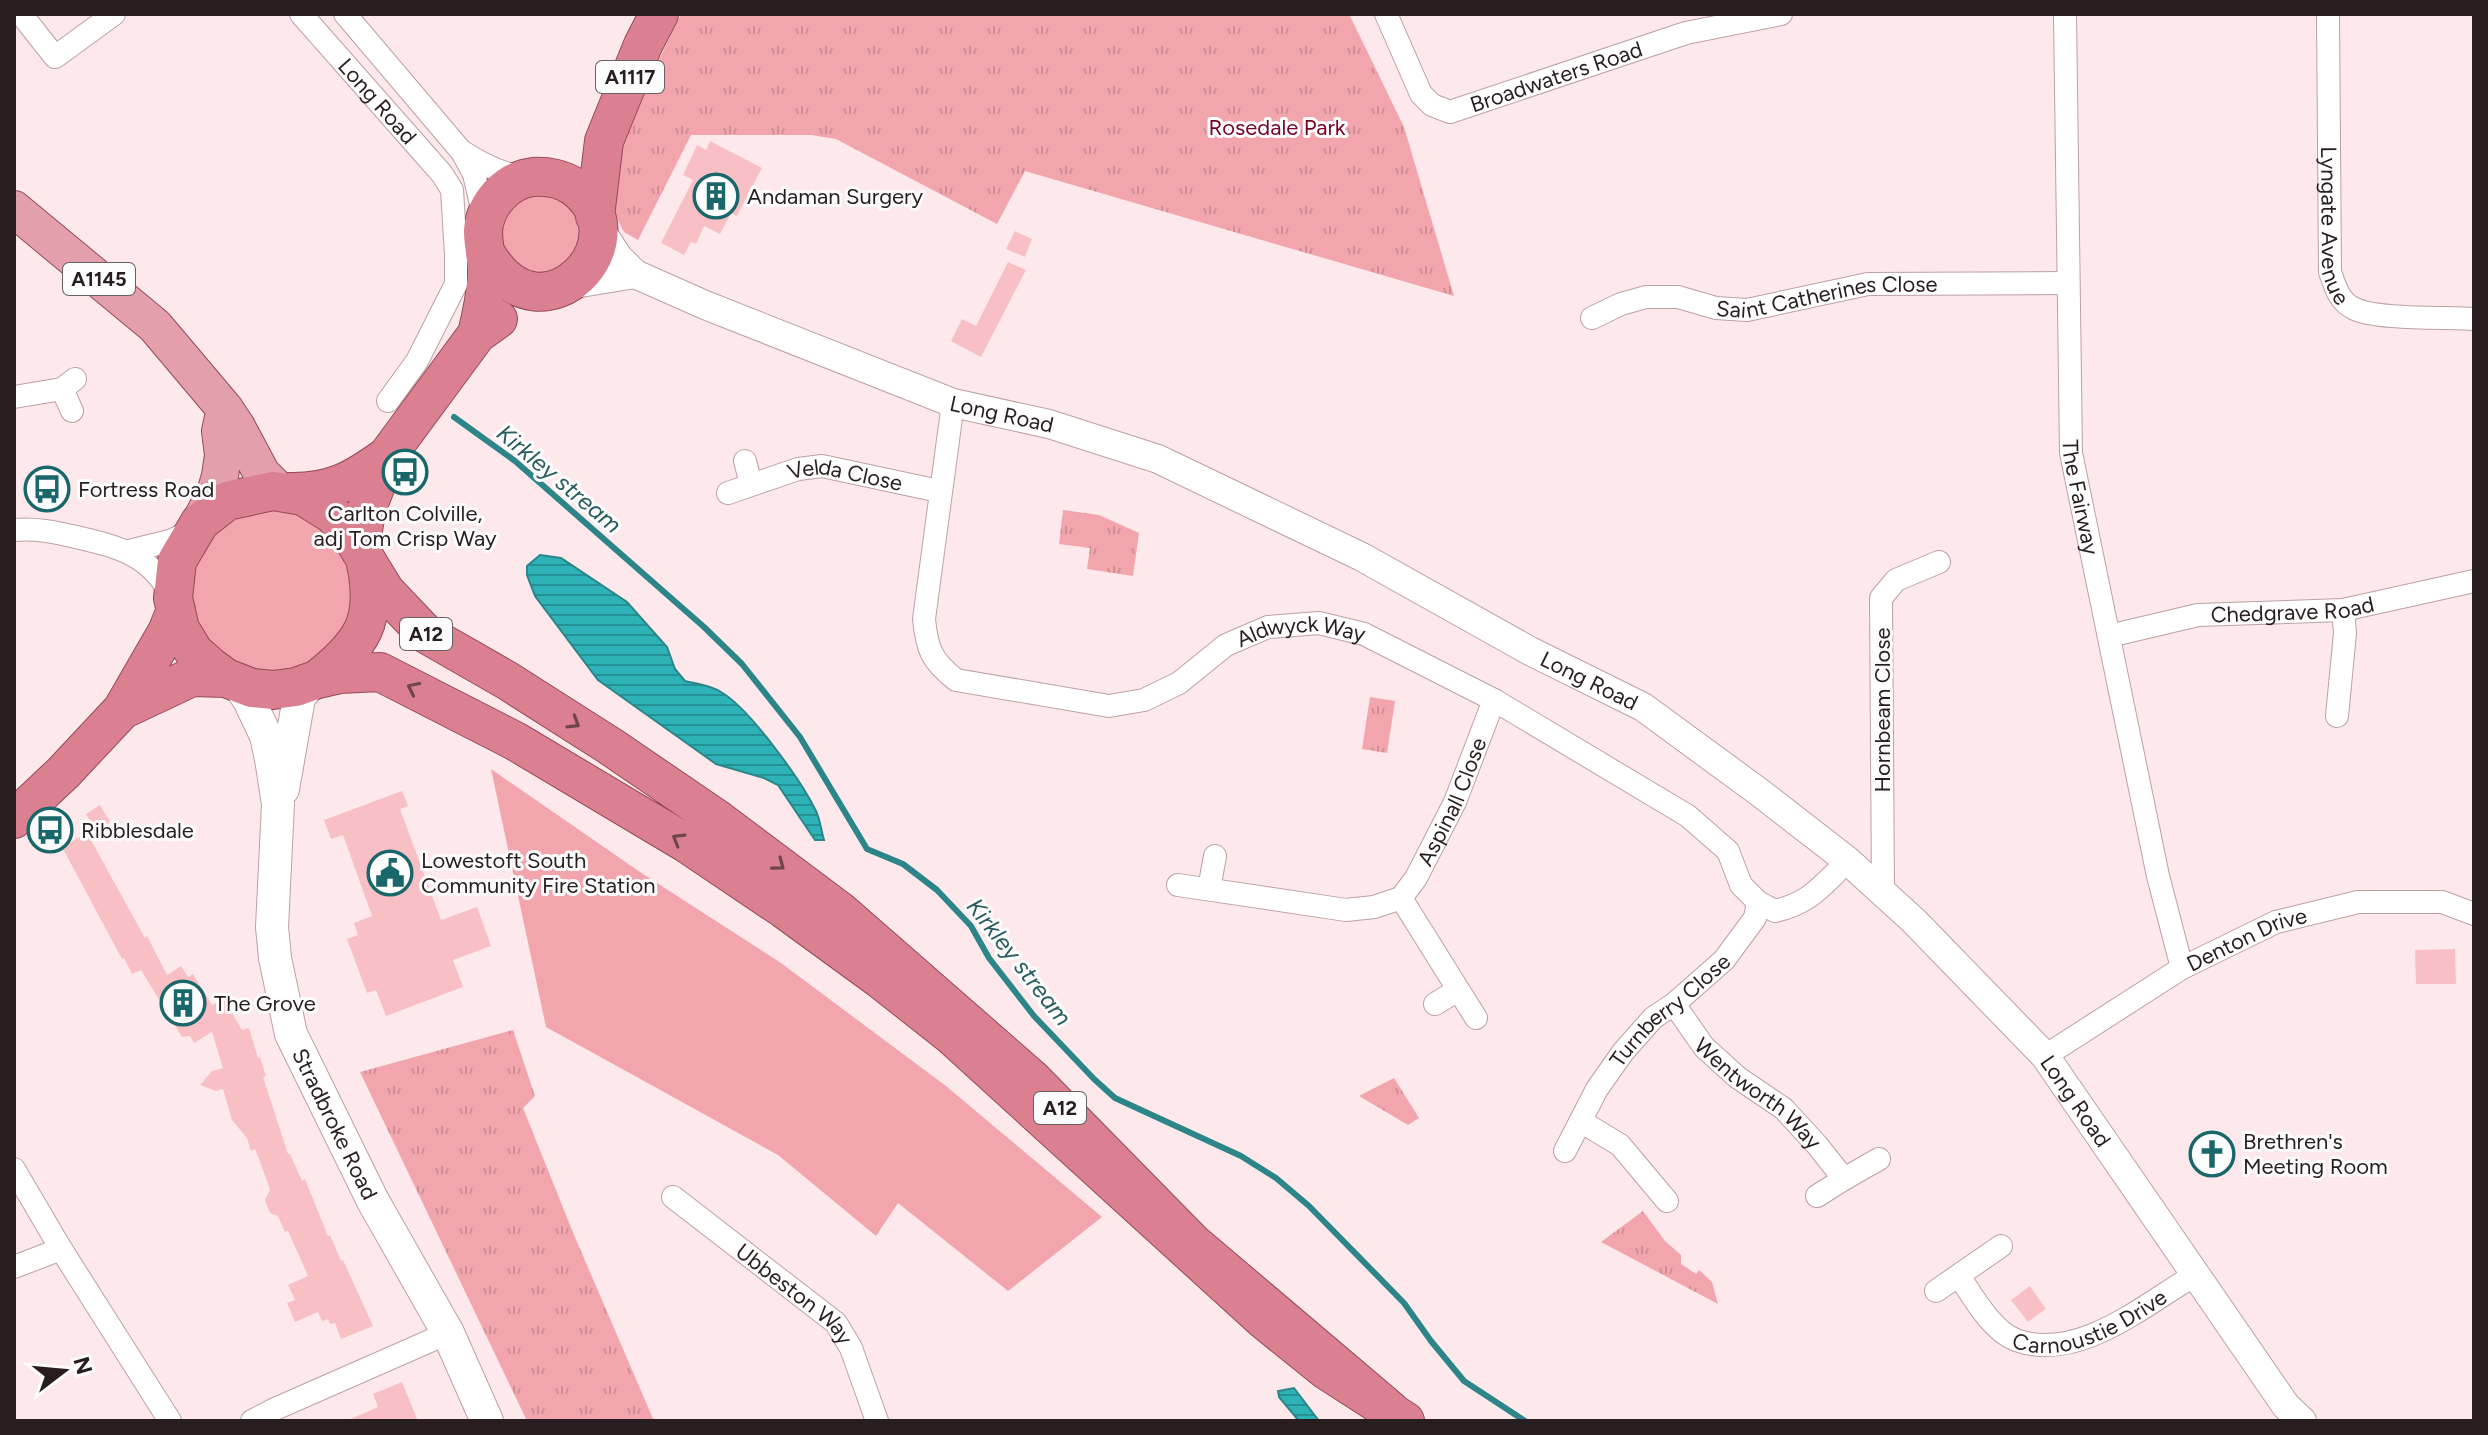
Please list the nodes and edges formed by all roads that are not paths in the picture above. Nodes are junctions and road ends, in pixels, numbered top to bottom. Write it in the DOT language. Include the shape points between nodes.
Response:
graph roads {
  1 [pos="21,14"];
  2 [pos="114,14"];
  3 [pos="301,14"];
  4 [pos="345,14"];
  5 [pos="659,14"];
  6 [pos="1386,14"];
  7 [pos="1781,14"];
  8 [pos="2065,14"];
  9 [pos="2328,14"];
  10 [pos="604,141"];
  11 [pos="462,152"];
  12 [pos="534,177"];
  13 [pos="14,209"];
  14 [pos="597,221"];
  15 [pos="485,241"];
  16 [pos="635,274"];
  17 [pos="2068,283"];
  18 [pos="557,289"];
  19 [pos="1592,318"];
  20 [pos="2474,319"];
  21 [pos="477,334"];
  22 [pos="14,397"];
  23 [pos="388,401"];
  24 [pos="953,403"];
  25 [pos="225,409"];
  26 [pos="72,411"];
  27 [pos="387,456"];
  28 [pos="745,461"];
  29 [pos="751,484"];
  30 [pos="939,491"];
  31 [pos="285,492"];
  32 [pos="728,493"];
  33 [pos="198,525"];
  34 [pos="14,530"];
  35 [pos="129,551"];
  36 [pos="363,555"];
  37 [pos="1939,562"];
  38 [pos="2474,581"];
  39 [pos="174,604"];
  40 [pos="2343,610"];
  41 [pos="2109,636"];
  42 [pos="231,680"];
  43 [pos="315,680"];
  44 [pos="1494,700"];
  45 [pos="122,710"];
  46 [pos="2337,716"];
  47 [pos="278,804"];
  48 [pos="14,819"];
  49 [pos="1215,856"];
  50 [pos="1848,861"];
  51 [pos="1178,885"];
  52 [pos="1209,889"];
  53 [pos="1883,892"];
  54 [pos="1401,898"];
  55 [pos="1758,902"];
  56 [pos="2474,914"];
  57 [pos="2182,968"];
  58 [pos="1458,990"];
  59 [pos="1435,1004"];
  60 [pos="1674,1004"];
  61 [pos="1476,1018"];
  62 [pos="2045,1056"];
  63 [pos="1582,1122"];
  64 [pos="1565,1151"];
  65 [pos="1879,1159"];
  66 [pos="14,1169"];
  67 [pos="1844,1179"];
  68 [pos="1817,1196"];
  69 [pos="673,1197"];
  70 [pos="1667,1201"];
  71 [pos="2001,1246"];
  72 [pos="61,1249"];
  73 [pos="14,1267"];
  74 [pos="2195,1275"];
  75 [pos="1959,1276"];
  76 [pos="1936,1291"];
  77 [pos="448,1333"];
  78 [pos="1398,1416"];
  79 [pos="170,1421"];
  80 [pos="252,1421"];
  81 [pos="487,1421"];
  82 [pos="877,1421"];
  83 [pos="2302,1421"];
  1 -- 2 [label="street" via="55,57"];
  3 -- 23 [label="street, Long Road" via="452,190 456,284 417,361"];
  4 -- 11 [label="street, Long Road"];
  5 -- 10 [label="highway, A1117"];
  6 -- 7 [label="street, Broadwaters Road" via="1421,94 1450,112 1686,33"];
  8 -- 17 [label="street, The Fairway"];
  9 -- 20 [label="street, Lyngate Avenue" via="2330,272 2337,294 2353,308 2374,314"];
  10 -- 12 [label="highway, A1117" via="571,167"];
  10 -- 14 [label="highway, A1117"];
  11 -- 12 [label="street, Long Road" via="482,165"];
  11 -- 15 [label="street, Long Road" via="481,197"];
  12 -- 14 [label="highway" via="559,179 574,187"];
  12 -- 15 [label="highway" via="498,195 489,210"];
  13 -- 25 [label="main road, A1145" via="155,326"];
  14 -- 16 [label="street, Long Road"];
  14 -- 18 [label="highway" via="592,261 582,275"];
  15 -- 18 [label="highway" via="496,271 510,283 527,290"];
  15 -- 21 [label="highway" via="486,293"];
  16 -- 18 [label="street"];
  16 -- 24 [label="street, Long Road"];
  17 -- 19 [label="street, Saint Catherines Close" via="1868,284 1747,310 1678,297 1646,297"];
  17 -- 41 [label="street, The Fairway" via="2071,453"];
  18 -- 21 [label="highway"];
  21 -- 27 [label="highway"];
  22 -- 26 [label="street" via="68,384"];
  24 -- 30 [label="street, Aldwyck Way"];
  24 -- 50 [label="street, Long Road" via="1049,424 1158,459 1362,557 1643,707"];
  25 -- 31 [label="main road, A1145" via="262,474"];
  25 -- 33 [label="main road" via="220,476"];
  27 -- 31 [label="highway" via="339,486"];
  27 -- 36 [label="highway" via="366,511"];
  28 -- 29 [label="street"];
  29 -- 30 [label="street, Velda Close" via="822,466"];
  29 -- 32 [label="street, Velda Close"];
  30 -- 44 [label="street, Aldwyck Way" via="926,642 937,664 956,680 1109,706 1144,700 1179,683 1226,645 1268,627 1319,623 1364,634"];
  31 -- 33 [label="highway" via="227,501"];
  31 -- 36 [label="highway" via="303,496 332,514"];
  33 -- 35 [label="street" via="170,541"];
  33 -- 39 [label="highway" via="177,561"];
  34 -- 35 [label="street" via="54,532"];
  35 -- 39 [label="street" via="159,575"];
  36 -- 43 [label="highway" via="371,590 362,634"];
  36 -- 78 [label="highway, A12, one-way" via="385,591 426,634 610,746 841,912 1032,1079 1193,1243"];
  37 -- 53 [label="street, Hornbeam Close" via="1896,580 1881,598"];
  38 -- 40 [label="street, Chedgrave Road"];
  39 -- 42 [label="highway" via="180,629 194,652"];
  39 -- 45 [label="highway" via="167,632"];
  40 -- 41 [label="street, Chedgrave Road" via="2198,615"];
  40 -- 46 [label="street"];
  41 -- 57 [label="street, The Fairway"];
  42 -- 43 [label="highway" via="273,690"];
  42 -- 45 [label="highway" via="192,677"];
  42 -- 47 [label="main road, Stradbroke Road" via="249,700 266,736"];
  43 -- 47 [label="main road, Stradbroke Road" via="299,698"];
  78 -- 43 [label="highway, A12, one-way" via="1326,1370 1264,1320 951,1035 772,901 515,741 380,672"];
  44 -- 54 [label="street, Aspinall Close" via="1455,802"];
  44 -- 55 [label="street, Aldwyck Way" via="1688,816 1728,851 1741,885"];
  45 -- 48 [label="highway"];
  47 -- 77 [label="main road, Stradbroke Road" via="272,927 291,1034 373,1201"];
  49 -- 52 [label="street"];
  50 -- 53 [label="street, Long Road"];
  50 -- 55 [label="street" via="1796,907 1775,911"];
  51 -- 52 [label="street"];
  52 -- 54 [label="street" via="1346,910"];
  53 -- 62 [label="street, Long Road"];
  54 -- 58 [label="street"];
  55 -- 60 [label="street, Turnberry Close" via="1755,918 1724,960"];
  56 -- 57 [label="street, Denton Drive" via="2442,902 2358,902 2276,922"];
  57 -- 62 [label="street, Denton Drive"];
  58 -- 59 [label="street"];
  58 -- 61 [label="street"];
  60 -- 63 [label="street, Turnberry Close" via="1653,1018 1623,1052"];
  60 -- 67 [label="street, Wentworth Way" via="1704,1047 1784,1109"];
  62 -- 74 [label="street, Long Road"];
  63 -- 64 [label="street, Turnberry Close"];
  63 -- 70 [label="street" via="1620,1145"];
  65 -- 67 [label="street"];
  66 -- 72 [label="street"];
  67 -- 68 [label="street"];
  69 -- 82 [label="street, Ubbeston Way" via="836,1323 851,1348"];
  71 -- 75 [label="street"];
  72 -- 73 [label="street"];
  72 -- 79 [label="street"];
  74 -- 75 [label="street, Carnoustie Drive" via="2098,1334 2049,1345 2014,1339 1987,1318"];
  74 -- 83 [label="street, Long Road" via="2286,1406"];
  75 -- 76 [label="street"];
  77 -- 80 [label="street"];
  77 -- 81 [label="main road, Stradbroke Road"];
}
